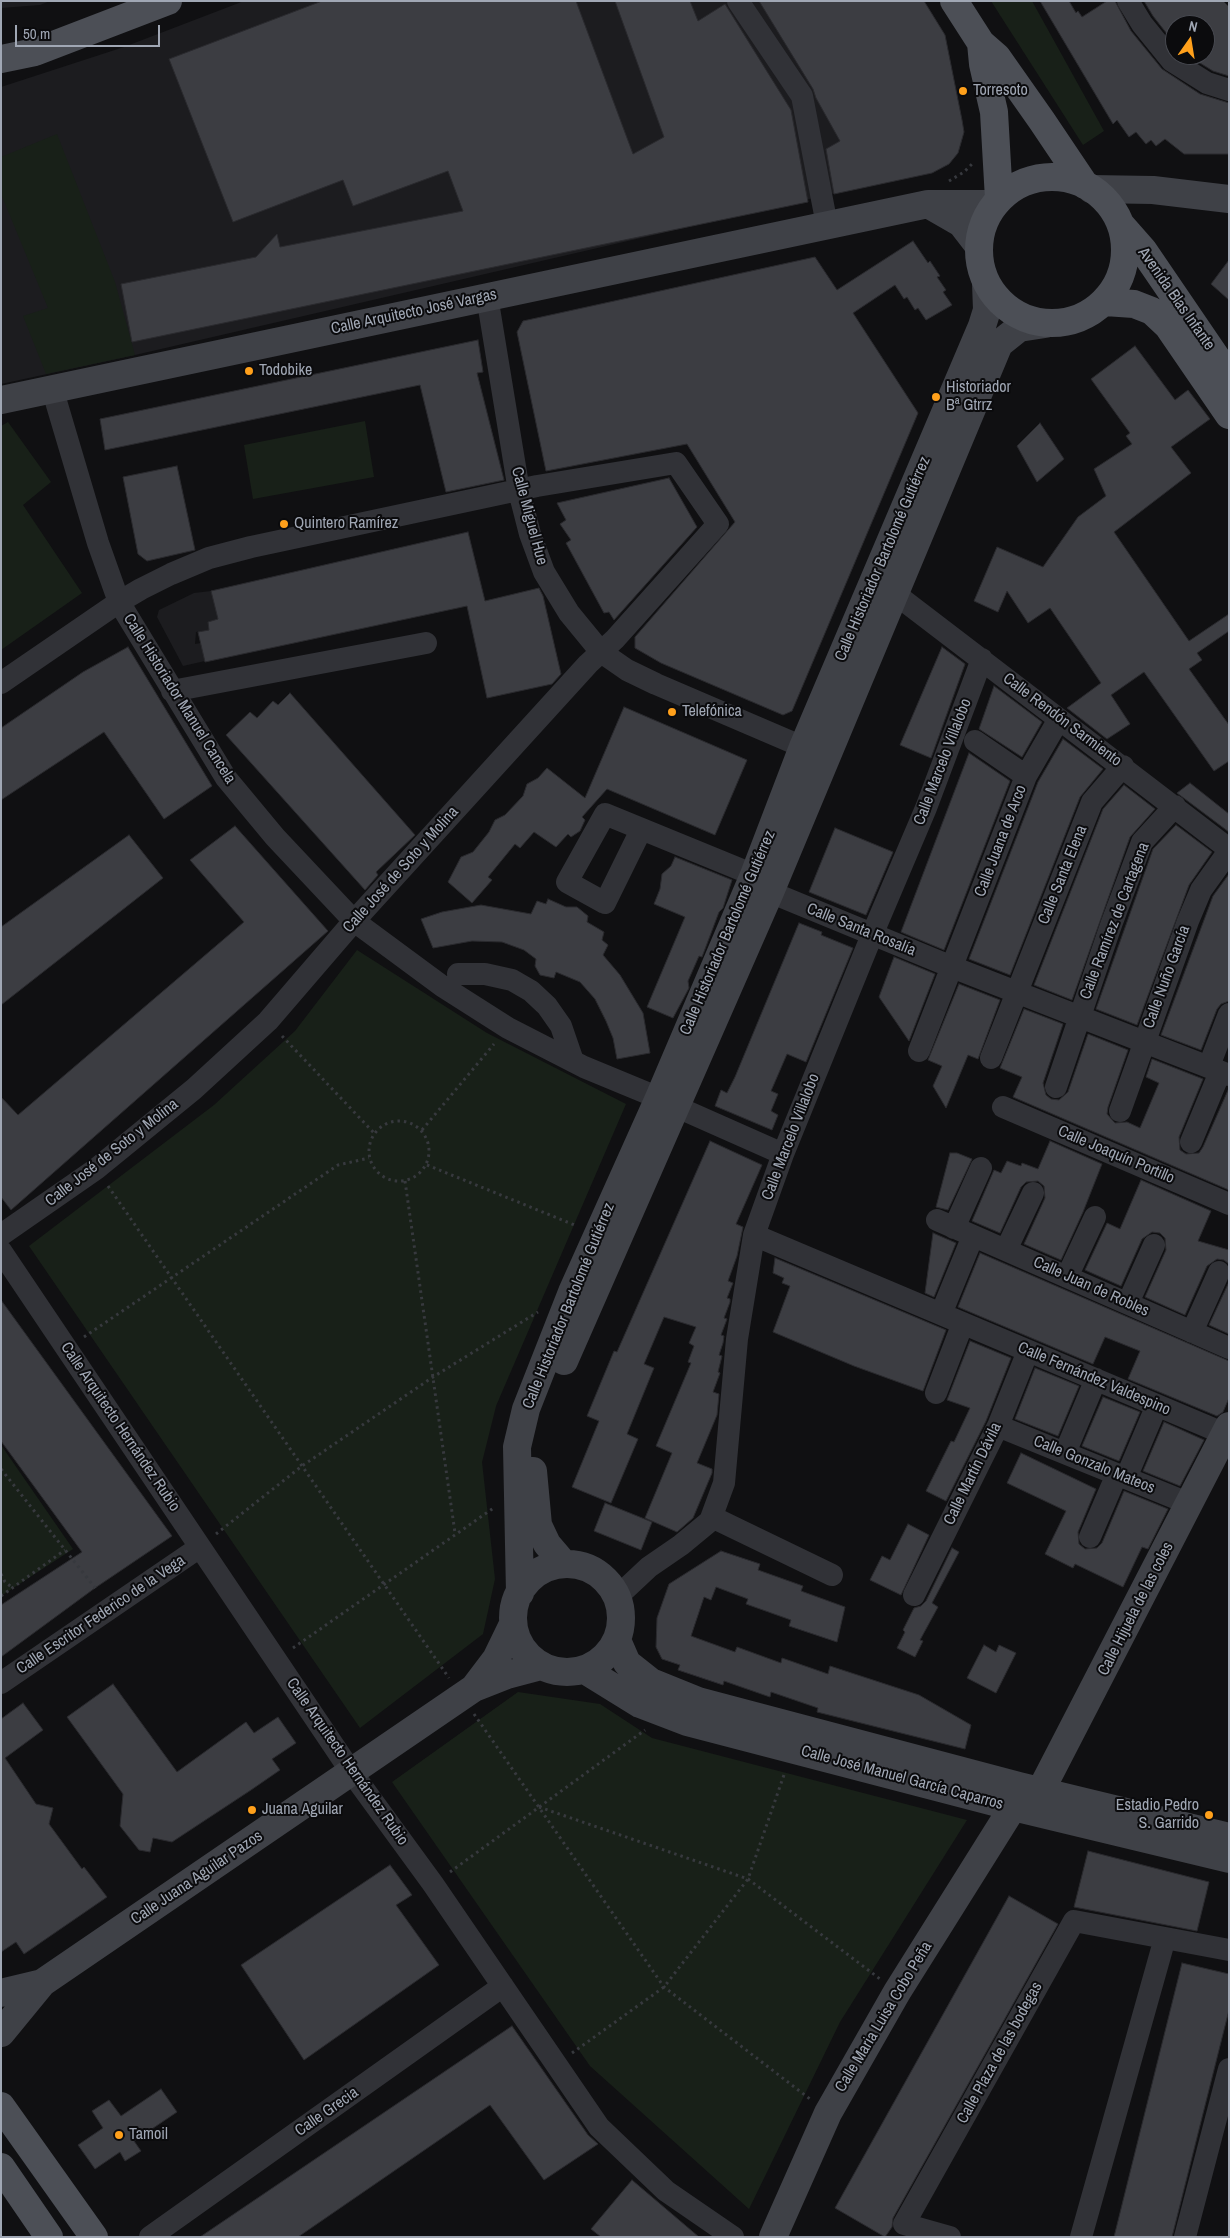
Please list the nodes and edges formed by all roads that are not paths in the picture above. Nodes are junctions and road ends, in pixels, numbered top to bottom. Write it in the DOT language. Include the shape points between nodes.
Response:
graph roads {
  1 [pos="168,1"];
  2 [pos="738,1"];
  3 [pos="954,1"];
  4 [pos="1128,1"];
  5 [pos="981,43"];
  6 [pos="1,59"];
  7 [pos="1229,90"];
  8 [pos="1088,187"];
  9 [pos="1153,190"];
  10 [pos="1229,199"];
  11 [pos="997,202"];
  12 [pos="928,204"];
  13 [pos="827,225"];
  14 [pos="1121,225"];
  15 [pos="978,245"];
  16 [pos="986,283"];
  17 [pos="487,296"];
  18 [pos="1105,302"];
  19 [pos="1045,324"];
  20 [pos="1229,376"];
  21 [pos="52,388"];
  22 [pos="1,400"];
  23 [pos="1229,415"];
  24 [pos="518,490"];
  25 [pos="894,593"];
  26 [pos="119,602"];
  27 [pos="426,643"];
  28 [pos="601,652"];
  29 [pos="982,659"];
  30 [pos="1,683"];
  31 [pos="172,691"];
  32 [pos="1060,719"];
  33 [pos="975,741"];
  34 [pos="814,752"];
  35 [pos="1123,766"];
  36 [pos="1026,776"];
  37 [pos="1175,806"];
  38 [pos="641,830"];
  39 [pos="1229,850"];
  40 [pos="762,884"];
  41 [pos="354,921"];
  42 [pos="872,934"];
  43 [pos="952,967"];
  44 [pos="458,974"];
  45 [pos="1017,992"];
  46 [pos="1229,1014"];
  47 [pos="1079,1017"];
  48 [pos="1144,1041"];
  49 [pos="919,1051"];
  50 [pos="991,1058"];
  51 [pos="573,1061"];
  52 [pos="1219,1071"];
  53 [pos="1056,1086"];
  54 [pos="668,1103"];
  55 [pos="1003,1106"];
  56 [pos="1120,1111"];
  57 [pos="1191,1142"];
  58 [pos="783,1154"];
  59 [pos="981,1168"];
  60 [pos="1032,1193"];
  61 [pos="1229,1204"];
  62 [pos="1095,1217"];
  63 [pos="955,1228"];
  64 [pos="1,1235"];
  65 [pos="754,1235"];
  66 [pos="1154,1245"];
  67 [pos="1006,1250"];
  68 [pos="1,1251"];
  69 [pos="1219,1272"];
  70 [pos="1067,1277"];
  71 [pos="1128,1304"];
  72 [pos="941,1314"];
  73 [pos="963,1323"];
  74 [pos="1192,1332"];
  75 [pos="1229,1348"];
  76 [pos="1028,1350"];
  77 [pos="1096,1379"];
  78 [pos="936,1393"];
  79 [pos="1157,1405"];
  80 [pos="998,1426"];
  81 [pos="1227,1430"];
  82 [pos="1065,1453"];
  83 [pos="1122,1476"];
  84 [pos="1190,1504"];
  85 [pos="712,1517"];
  86 [pos="1090,1537"];
  87 [pos="200,1547"];
  88 [pos="564,1564"];
  89 [pos="832,1575"];
  90 [pos="520,1593"];
  91 [pos="914,1595"];
  92 [pos="617,1596"];
  93 [pos="513,1624"];
  94 [pos="617,1640"];
  95 [pos="541,1666"];
  96 [pos="585,1670"];
  97 [pos="1,1683"];
  98 [pos="468,1692"];
  99 [pos="352,1773"];
  100 [pos="1041,1790"];
  101 [pos="1013,1807"];
  102 [pos="1229,1837"];
  103 [pos="1229,1859"];
  104 [pos="1165,1938"];
  105 [pos="1229,1950"];
  106 [pos="42,1983"];
  107 [pos="503,1986"];
  108 [pos="1,1994"];
  109 [pos="1,2033"];
  110 [pos="1229,2069"];
  111 [pos="1,2106"];
  112 [pos="1220,2137"];
  113 [pos="1,2167"];
  114 [pos="49,2237"];
  115 [pos="94,2237"];
  116 [pos="150,2237"];
  117 [pos="734,2237"];
  118 [pos="774,2237"];
  119 [pos="950,2237"];
  120 [pos="1081,2237"];
  121 [pos="1185,2237"];
  1 -- 6 [label="main road" via="35,52"];
  2 -- 13 [label="street" via="802,96"];
  3 -- 5 [label="main road"];
  4 -- 7 [label="street" via="1172,61 1208,83"];
  5 -- 8 [label="main road" via="997,57"];
  5 -- 11 [label="main road" via="994,112"];
  8 -- 9 [label="street"];
  8 -- 11 [label="main road" via="1061,178 1045,177 1014,187"];
  8 -- 14 [label="main road" via="1109,204"];
  9 -- 10 [label="street"];
  9 -- 14 [label="street" via="1129,206"];
  11 -- 12 [label="street, Calle Arquitecto José Vargas"];
  11 -- 15 [label="main road" via="984,220"];
  12 -- 13 [label="street, Calle Arquitecto José Vargas"];
  12 -- 15 [label="street" via="961,223"];
  13 -- 17 [label="street, Calle Arquitecto José Vargas"];
  14 -- 18 [label="main road" via="1125,255 1119,280"];
  14 -- 20 [label="main road, Avenida Blas Infante" via="1142,250"];
  15 -- 16 [label="main road" via="979,265"];
  16 -- 19 [label="main road" via="1007,308 1021,317"];
  16 -- 34 [label="street, Calle Historiador Bartolomé Gutiérrez" via="987,310 982,326"];
  17 -- 21 [label="street, Calle Arquitecto José Vargas"];
  17 -- 24 [label="street, Calle Miguel Hue"];
  18 -- 19 [label="main road" via="1088,315 1067,322"];
  18 -- 23 [label="main road, Avenida Blas Infante" via="1134,304 1152,311 1168,326"];
  19 -- 25 [label="street, Calle Historiador Bartolomé Gutiérrez" via="1019,328 999,344"];
  21 -- 22 [label="street, Calle Arquitecto José Vargas"];
  21 -- 26 [label="street, Calle Historiador Manuel Cancela"];
  24 -- 26 [label="street" via="209,558"];
  24 -- 28 [label="street, Calle Miguel Hue" via="544,572 569,613"];
  24 -- 28 [label="street, Calle José de Soto y Molina" via="676,463 718,524"];
  25 -- 29 [label="street, Calle Rendón Sarmiento"];
  25 -- 34 [label="street, Calle Historiador Bartolomé Gutiérrez"];
  26 -- 30 [label="street"];
  26 -- 31 [label="street, Calle Historiador Manuel Cancela"];
  27 -- 31 [label="street"];
  28 -- 34 [label="street, Calle Miguel Hue" via="656,684"];
  28 -- 41 [label="street, Calle José de Soto y Molina"];
  29 -- 32 [label="street, Calle Rendón Sarmiento"];
  29 -- 42 [label="street, Calle Marcelo Villalobo" via="926,808"];
  31 -- 41 [label="street, Calle Historiador Manuel Cancela" via="226,778 275,837"];
  32 -- 35 [label="street, Calle Rendón Sarmiento"];
  32 -- 36 [label="street, Calle Juana de Arco"];
  33 -- 36 [label="street"];
  34 -- 40 [label="street, Calle Historiador Bartolomé Gutiérrez"];
  35 -- 37 [label="street, Calle Rendón Sarmiento"];
  35 -- 45 [label="street, Calle Santa Elena" via="1092,802"];
  36 -- 43 [label="street, Calle Juana de Arco"];
  37 -- 39 [label="street, Calle Rendón Sarmiento"];
  37 -- 47 [label="street, Calle Ramírez de Cartagena" via="1142,842"];
  38 -- 40 [label="street, Calle Santa Rosalía"];
  39 -- 48 [label="street, Calle Nuño García" via="1201,890"];
  40 -- 42 [label="street, Calle Santa Rosalía"];
  40 -- 54 [label="street, Calle Historiador Bartolomé Gutiérrez"];
  41 -- 51 [label="street, Calle Historiador Manuel Cancela" via="442,986 508,1028"];
  41 -- 64 [label="street, Calle José de Soto y Molina" via="268,1021 194,1089 96,1169"];
  42 -- 43 [label="street, Calle Santa Rosalía"];
  42 -- 58 [label="street, Calle Marcelo Villalobo"];
  43 -- 45 [label="street, Calle Santa Rosalía"];
  43 -- 49 [label="street, Calle Juana de Arco"];
  44 -- 51 [label="street" via="485,974 512,980 531,991 561,1026"];
  45 -- 47 [label="street, Calle Santa Rosalía"];
  45 -- 50 [label="street, Calle Santa Elena"];
  46 -- 52 [label="street"];
  47 -- 48 [label="street, Calle Santa Rosalía"];
  47 -- 53 [label="street, Calle Ramírez de Cartagena"];
  48 -- 52 [label="street, Calle Santa Rosalía"];
  48 -- 56 [label="street, Calle Nuño García"];
  51 -- 54 [label="street, Calle Historiador Manuel Cancela"];
  52 -- 57 [label="street"];
  54 -- 58 [label="street"];
  54 -- 88 [label="street, Calle Historiador Bartolomé Gutiérrez" via="538,1429 533,1465 538,1525 547,1544"];
  54 -- 90 [label="street, Calle Historiador Bartolomé Gutiérrez" via="598,1234 526,1409 517,1447"];
  55 -- 61 [label="street, Calle Joaquín Portillo"];
  58 -- 65 [label="street, Calle Marcelo Villalobo"];
  59 -- 63 [label="street"];
  60 -- 67 [label="street"];
  62 -- 70 [label="street"];
  63 -- 67 [label="street, Calle Juan de Robles"];
  63 -- 72 [label="street"];
  65 -- 72 [label="street, Calle Fernández Valdespino"];
  65 -- 85 [label="street, Calle Marcelo Villalobo" via="737,1339 724,1483"];
  66 -- 71 [label="street"];
  67 -- 70 [label="street, Calle Juan de Robles"];
  68 -- 87 [label="street, Calle Arquitecto Hernández Rubio"];
  69 -- 74 [label="street"];
  70 -- 71 [label="street, Calle Juan de Robles"];
  71 -- 74 [label="street, Calle Juan de Robles"];
  72 -- 73 [label="street, Calle Fernández Valdespino"];
  73 -- 76 [label="street, Calle Fernández Valdespino"];
  73 -- 78 [label="street"];
  74 -- 75 [label="street, Calle Juan de Robles"];
  76 -- 77 [label="street, Calle Fernández Valdespino"];
  76 -- 80 [label="street, Calle Martín Dávila"];
  77 -- 79 [label="street, Calle Fernández Valdespino"];
  77 -- 82 [label="street"];
  79 -- 81 [label="street, Calle Fernández Valdespino"];
  79 -- 83 [label="street"];
  80 -- 82 [label="street, Calle Gonzalo Mateos"];
  80 -- 91 [label="street, Calle Martín Dávila"];
  81 -- 84 [label="street, Calle Hijuela de las coles"];
  82 -- 83 [label="street, Calle Gonzalo Mateos"];
  83 -- 84 [label="street, Calle Gonzalo Mateos"];
  83 -- 86 [label="street"];
  84 -- 100 [label="street, Calle Hijuela de las coles"];
  85 -- 89 [label="street"];
  85 -- 92 [label="street, Calle Marcelo Villalobo" via="681,1546 649,1566"];
  87 -- 97 [label="street, Calle Escritor Federico de la Vega"];
  87 -- 99 [label="street, Calle Arquitecto Hernández Rubio"];
  88 -- 90 [label="street, Calle Historiador Bartolomé Gutiérrez" via="546,1569 531,1579"];
  88 -- 92 [label="street" via="596,1572"];
  90 -- 93 [label="street, Calle Historiador Bartolomé Gutiérrez" via="514,1608"];
  92 -- 94 [label="street" via="622,1618"];
  93 -- 95 [label="street" via="518,1641"];
  93 -- 98 [label="street, Calle Juana Aguilar Pazos" via="496,1659"];
  94 -- 96 [label="street" via="609,1653"];
  94 -- 100 [label="street, Calle José Manuel García Caparros" via="627,1664 651,1682 698,1701"];
  95 -- 96 [label="street" via="563,1672"];
  95 -- 98 [label="street, Calle Juana Aguilar Pazos" via="507,1675"];
  96 -- 101 [label="street, Calle José Manuel García Caparros" via="640,1704 666,1715"];
  98 -- 99 [label="street, Calle Juana Aguilar Pazos"];
  99 -- 106 [label="street, Calle Juana Aguilar Pazos"];
  99 -- 107 [label="street, Calle Arquitecto Hernández Rubio"];
  100 -- 102 [label="street, Calle José Manuel García Caparros"];
  101 -- 103 [label="street, Calle José Manuel García Caparros"];
  101 -- 118 [label="street, Calle Maria Luisa Cobo Peña" via="897,1992 828,2113"];
  104 -- 105 [label="street, Calle Plaza de las bodegas"];
  104 -- 119 [label="street, Calle Plaza de las bodegas" via="1074,1921 904,2224"];
  104 -- 120 [label="street"];
  106 -- 108 [label="street, Calle Juana Aguilar Pazos"];
  106 -- 109 [label="street, Calle Juana Aguilar Pazos"];
  107 -- 116 [label="street, Calle Grecia"];
  107 -- 117 [label="street, Calle Arquitecto Hernández Rubio" via="599,2127 666,2191"];
  110 -- 112 [label="street"];
  111 -- 115 [label="main road"];
  112 -- 121 [label="street"];
  113 -- 114 [label="main road"];
}
